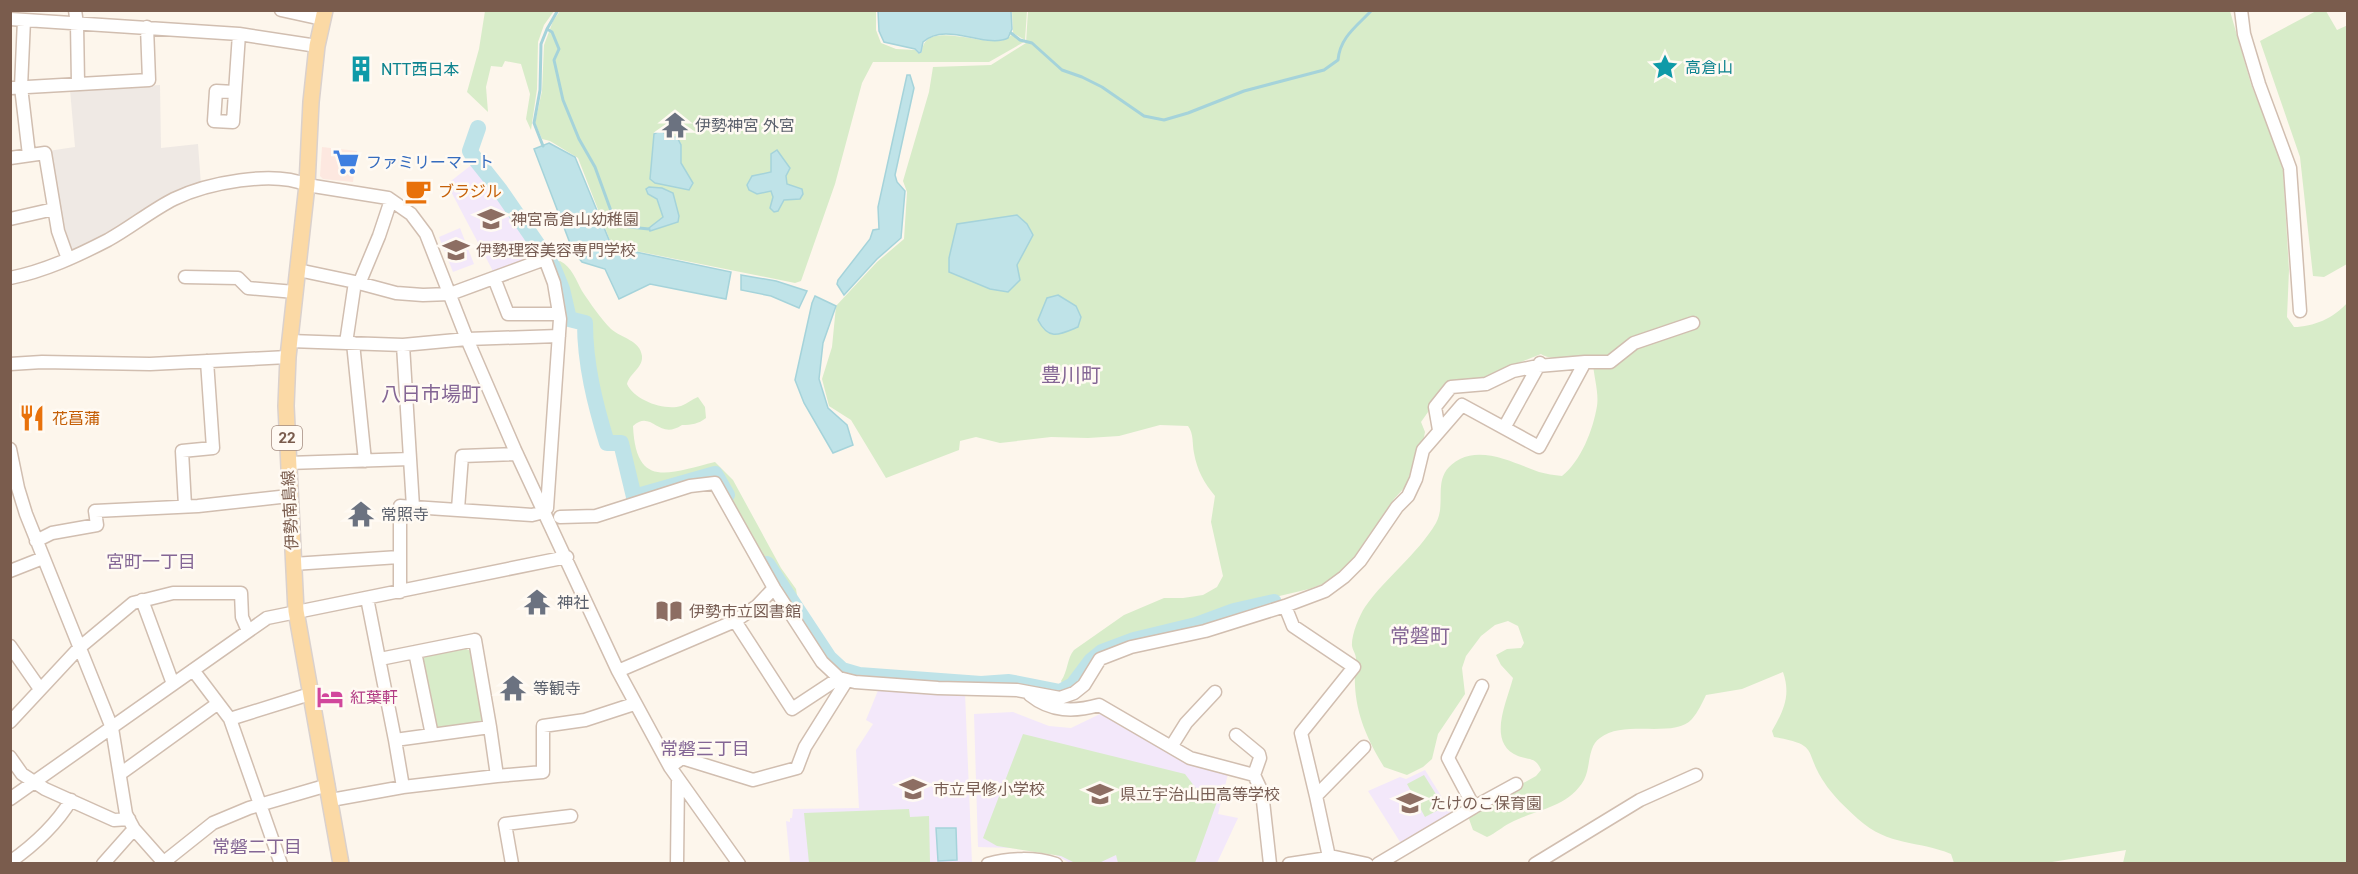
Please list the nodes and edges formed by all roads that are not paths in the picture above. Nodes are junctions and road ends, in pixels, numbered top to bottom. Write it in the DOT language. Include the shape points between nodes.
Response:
graph roads {
  1 [pos="75,10"];
  2 [pos="281,10"];
  3 [pos="2241,10"];
  4 [pos="324,15"];
  5 [pos="10,19"];
  6 [pos="24,20"];
  7 [pos="77,24"];
  8 [pos="147,27"];
  9 [pos="239,34"];
  10 [pos="317,46"];
  11 [pos="78,83"];
  12 [pos="16,87"];
  13 [pos="235,92"];
  14 [pos="29,155"];
  15 [pos="10,158"];
  16 [pos="307,185"];
  17 [pos="391,200"];
  18 [pos="54,209"];
  19 [pos="10,219"];
  20 [pos="68,259"];
  21 [pos="297,270"];
  22 [pos="185,277"];
  23 [pos="10,278"];
  24 [pos="494,278"];
  25 [pos="357,283"];
  26 [pos="295,292"];
  27 [pos="450,294"];
  28 [pos="2300,310"];
  29 [pos="559,314"];
  30 [pos="1693,323"];
  31 [pos="559,336"];
  32 [pos="467,339"];
  33 [pos="290,341"];
  34 [pos="349,343"];
  35 [pos="403,345"];
  36 [pos="288,357"];
  37 [pos="207,361"];
  38 [pos="1540,362"];
  39 [pos="1585,362"];
  40 [pos="10,364"];
  41 [pos="1504,428"];
  42 [pos="1439,430"];
  43 [pos="10,449"];
  44 [pos="517,454"];
  45 [pos="411,459"];
  46 [pos="365,461"];
  47 [pos="288,464"];
  48 [pos="289,496"];
  49 [pos="185,506"];
  50 [pos="413,507"];
  51 [pos="458,509"];
  52 [pos="544,512"];
  53 [pos="560,517"];
  54 [pos="36,541"];
  55 [pos="399,557"];
  56 [pos="567,557"];
  57 [pos="43,558"];
  58 [pos="293,564"];
  59 [pos="10,571"];
  60 [pos="774,588"];
  61 [pos="400,592"];
  62 [pos="368,598"];
  63 [pos="142,600"];
  64 [pos="1285,606"];
  65 [pos="296,611"];
  66 [pos="735,621"];
  67 [pos="248,631"];
  68 [pos="10,646"];
  69 [pos="79,648"];
  70 [pos="415,652"];
  71 [pos="380,659"];
  72 [pos="193,670"];
  73 [pos="618,670"];
  74 [pos="843,679"];
  75 [pos="173,684"];
  76 [pos="1482,686"];
  77 [pos="40,689"];
  78 [pos="1025,691"];
  79 [pos="1215,692"];
  80 [pos="310,694"];
  81 [pos="217,704"];
  82 [pos="634,704"];
  83 [pos="230,719"];
  84 [pos="10,722"];
  85 [pos="490,727"];
  86 [pos="112,728"];
  87 [pos="432,735"];
  88 [pos="1236,735"];
  89 [pos="395,740"];
  90 [pos="1171,747"];
  91 [pos="1364,747"];
  92 [pos="10,757"];
  93 [pos="670,767"];
  94 [pos="120,774"];
  95 [pos="1696,775"];
  96 [pos="497,776"];
  97 [pos="1254,776"];
  98 [pos="678,779"];
  99 [pos="34,782"];
  100 [pos="1516,783"];
  101 [pos="403,787"];
  102 [pos="330,792"];
  103 [pos="1316,796"];
  104 [pos="10,799"];
  105 [pos="72,800"];
  106 [pos="261,805"];
  107 [pos="1474,807"];
  108 [pos="571,816"];
  109 [pos="131,824"];
  110 [pos="1329,857"];
  111 [pos="10,862"];
  112 [pos="165,863"];
  113 [pos="1360,863"];
  114 [pos="103,864"];
  115 [pos="280,864"];
  116 [pos="341,864"];
  117 [pos="512,864"];
  118 [pos="677,864"];
  119 [pos="739,864"];
  120 [pos="988,864"];
  121 [pos="1056,864"];
  122 [pos="1270,864"];
  123 [pos="1289,864"];
  124 [pos="1378,864"];
  125 [pos="1535,864"];
  1 -- 7 [label="street"];
  2 -- 4 [label="street"];
  3 -- 28 [label="street" via="2259,84 2290,168"];
  4 -- 10 [label="main road, 伊勢南島線 / 22"];
  5 -- 6 [label="street"];
  6 -- 7 [label="street"];
  6 -- 12 [label="street"];
  7 -- 8 [label="street"];
  7 -- 11 [label="street"];
  8 -- 9 [label="street"];
  8 -- 11 [label="street" via="149,80"];
  9 -- 10 [label="street"];
  9 -- 13 [label="street"];
  10 -- 16 [label="main road, 伊勢南島線 / 22"];
  11 -- 12 [label="street"];
  12 -- 14 [label="street"];
  14 -- 15 [label="street"];
  14 -- 18 [label="street" via="45,153"];
  16 -- 17 [label="street"];
  16 -- 20 [label="street" via="269,179 206,188 172,200"];
  16 -- 21 [label="main road, 伊勢南島線 / 22"];
  17 -- 25 [label="street"];
  17 -- 27 [label="street" via="411,214 426,234"];
  18 -- 19 [label="street"];
  18 -- 20 [label="street"];
  20 -- 23 [label="street"];
  21 -- 25 [label="street"];
  21 -- 26 [label="main road, 伊勢南島線 / 22"];
  22 -- 26 [label="street" via="238,278 248,288"];
  24 -- 27 [label="street"];
  24 -- 29 [label="street" via="508,314"];
  24 -- 29 [label="street" via="545,259"];
  25 -- 27 [label="street" via="396,293"];
  25 -- 34 [label="street"];
  26 -- 33 [label="main road, 伊勢南島線 / 22"];
  27 -- 32 [label="street"];
  29 -- 31 [label="street"];
  30 -- 39 [label="street" via="1634,343 1610,362"];
  31 -- 32 [label="street"];
  31 -- 52 [label="street" via="549,499"];
  32 -- 35 [label="street"];
  32 -- 44 [label="street"];
  33 -- 34 [label="street"];
  33 -- 36 [label="main road, 伊勢南島線 / 22"];
  34 -- 35 [label="street"];
  34 -- 46 [label="street"];
  35 -- 45 [label="street"];
  36 -- 37 [label="street"];
  36 -- 47 [label="main road, 伊勢南島線 / 22"];
  37 -- 40 [label="street"];
  37 -- 49 [label="street" via="213,448 182,451"];
  38 -- 39 [label="street"];
  38 -- 41 [label="street"];
  38 -- 42 [label="street" via="1486,384 1451,387 1434,407"];
  39 -- 41 [label="street" via="1539,447"];
  41 -- 42 [label="street" via="1462,405"];
  42 -- 64 [label="street" via="1423,450 1408,496 1359,561 1325,591"];
  43 -- 54 [label="street"];
  44 -- 51 [label="street" via="462,456"];
  44 -- 52 [label="street"];
  45 -- 46 [label="street"];
  45 -- 50 [label="street"];
  46 -- 47 [label="street"];
  47 -- 48 [label="main road, 伊勢南島線 / 22"];
  48 -- 49 [label="street"];
  48 -- 58 [label="main road, 伊勢南島線 / 22"];
  49 -- 54 [label="street" via="95,511 97,525 51,533"];
  50 -- 51 [label="street"];
  50 -- 55 [label="street" via="400,506"];
  51 -- 52 [label="street"];
  52 -- 56 [label="street"];
  53 -- 60 [label="street" via="596,516 690,486 715,483"];
  54 -- 57 [label="street"];
  55 -- 58 [label="street"];
  55 -- 61 [label="street"];
  56 -- 61 [label="street"];
  56 -- 73 [label="street"];
  57 -- 59 [label="street"];
  57 -- 69 [label="street"];
  58 -- 65 [label="main road, 伊勢南島線 / 22"];
  60 -- 66 [label="street"];
  60 -- 74 [label="street" via="822,662"];
  61 -- 62 [label="street"];
  62 -- 65 [label="street"];
  62 -- 71 [label="street"];
  63 -- 67 [label="street" via="173,592 241,594 242,617"];
  63 -- 69 [label="street" via="119,613"];
  63 -- 75 [label="street"];
  64 -- 78 [label="street" via="1107,656 1096,663 1084,685 1068,696 1055,698"];
  64 -- 103 [label="street" via="1293,626 1354,667 1301,733"];
  65 -- 67 [label="street" via="267,618"];
  65 -- 80 [label="main road, 伊勢南島線 / 22"];
  66 -- 73 [label="street"];
  66 -- 74 [label="street" via="792,709"];
  67 -- 72 [label="street"];
  68 -- 77 [label="street"];
  69 -- 77 [label="street"];
  69 -- 86 [label="street"];
  70 -- 71 [label="street"];
  70 -- 85 [label="street" via="476,640"];
  70 -- 87 [label="street"];
  71 -- 89 [label="street"];
  72 -- 75 [label="street"];
  72 -- 81 [label="street"];
  73 -- 82 [label="street"];
  74 -- 78 [label="street"];
  74 -- 93 [label="street" via="797,768 753,780 682,758"];
  75 -- 86 [label="street"];
  76 -- 107 [label="street" via="1448,758"];
  77 -- 84 [label="street"];
  78 -- 90 [label="street" via="1062,710 1099,705"];
  79 -- 90 [label="street" via="1186,723"];
  80 -- 83 [label="street"];
  80 -- 102 [label="main road, 伊勢南島線 / 22"];
  81 -- 83 [label="street"];
  81 -- 94 [label="street"];
  82 -- 93 [label="street"];
  82 -- 96 [label="street" via="585,720 543,726 543,772"];
  83 -- 106 [label="street"];
  85 -- 87 [label="street"];
  85 -- 96 [label="street"];
  86 -- 94 [label="street"];
  86 -- 99 [label="street"];
  87 -- 89 [label="street"];
  88 -- 97 [label="street" via="1259,754"];
  89 -- 101 [label="street"];
  90 -- 97 [label="street" via="1190,758"];
  91 -- 103 [label="street"];
  92 -- 99 [label="street" via="22,774"];
  93 -- 98 [label="street"];
  94 -- 109 [label="street"];
  95 -- 125 [label="street" via="1640,800"];
  96 -- 101 [label="street"];
  97 -- 122 [label="street" via="1262,792"];
  98 -- 118 [label="street"];
  98 -- 119 [label="street"];
  99 -- 104 [label="street"];
  99 -- 105 [label="street"];
  100 -- 107 [label="street"];
  101 -- 102 [label="street"];
  102 -- 106 [label="street"];
  102 -- 116 [label="main road, 伊勢南島線 / 22"];
  103 -- 110 [label="street"];
  105 -- 109 [label="street"];
  105 -- 111 [label="street" via="46,832"];
  106 -- 112 [label="street" via="213,823"];
  106 -- 115 [label="street"];
  107 -- 124 [label="street"];
  108 -- 117 [label="street" via="505,824"];
  109 -- 112 [label="street"];
  109 -- 114 [label="street"];
  110 -- 113 [label="street"];
  110 -- 123 [label="street"];
  120 -- 121 [label="street" via="1042,860"];
}
